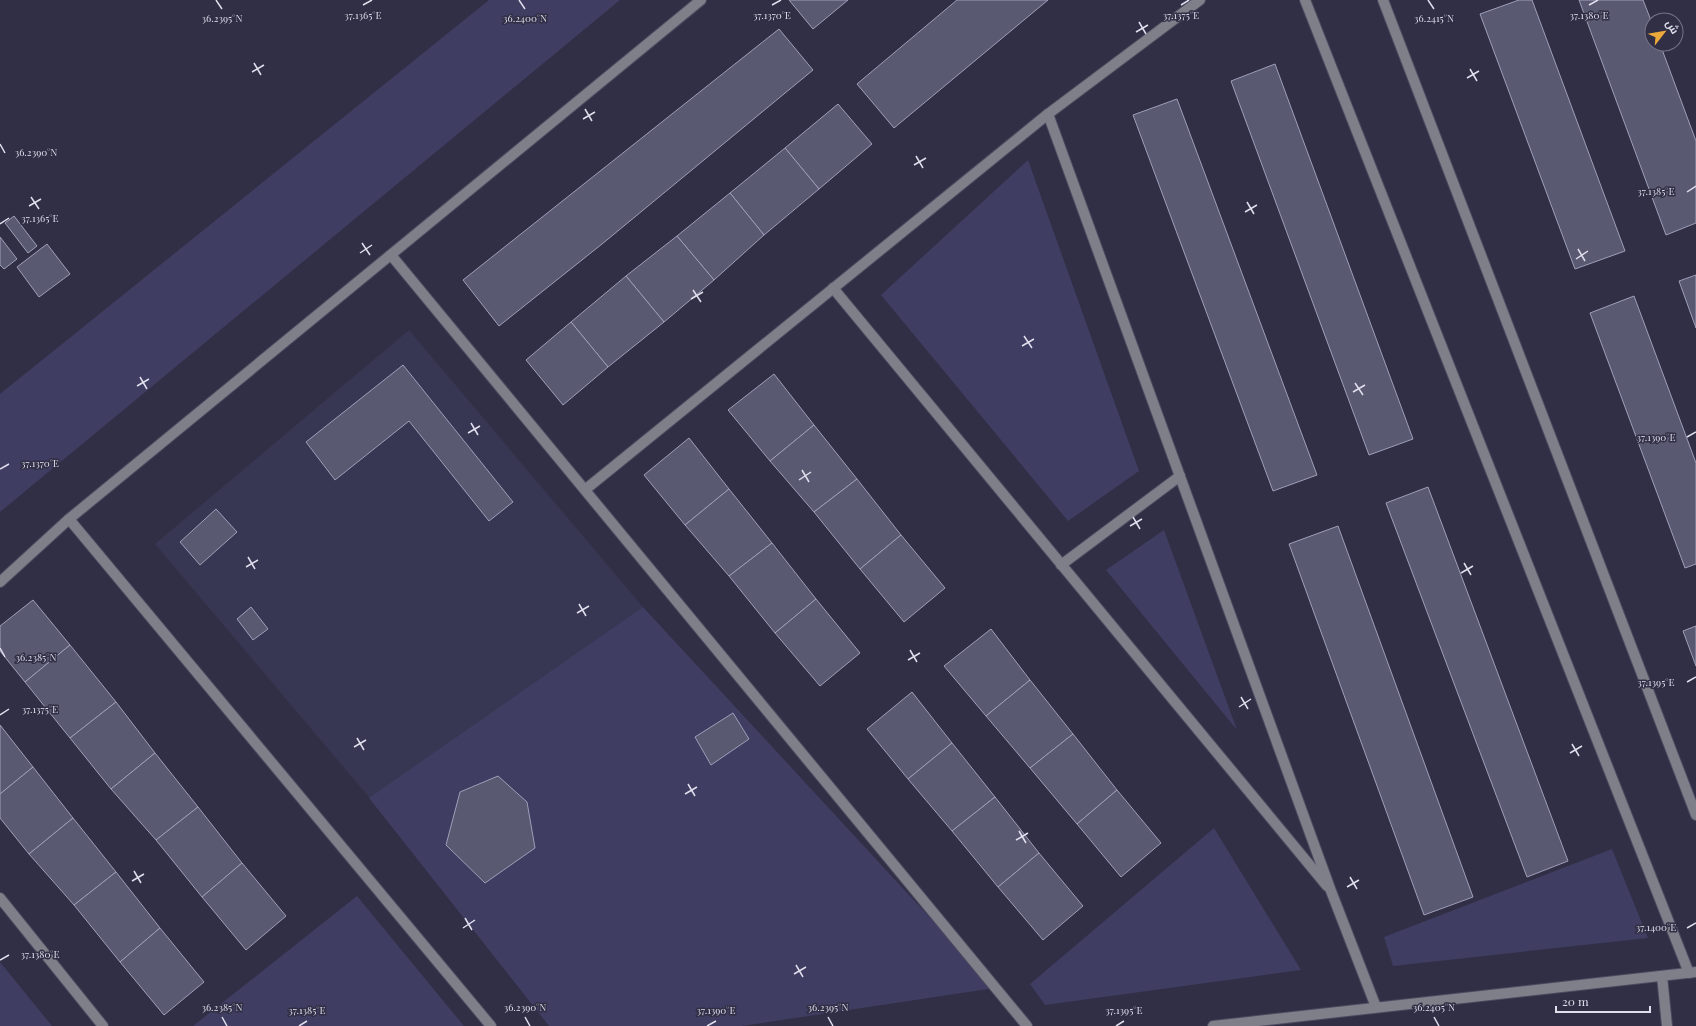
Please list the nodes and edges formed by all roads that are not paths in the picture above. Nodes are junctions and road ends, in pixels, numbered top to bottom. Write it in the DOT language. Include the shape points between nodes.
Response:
graph roads {
  1 [pos="701,0"];
  2 [pos="1200,0"];
  3 [pos="1306,0"];
  4 [pos="1383,0"];
  5 [pos="1048,114"];
  6 [pos="391,255"];
  7 [pos="833,288"];
  8 [pos="1180,476"];
  9 [pos="586,489"];
  10 [pos="69,519"];
  11 [pos="1061,565"];
  12 [pos="0,582"];
  13 [pos="1696,815"];
  14 [pos="1331,892"];
  15 [pos="0,898"];
  16 [pos="1692,973"];
  17 [pos="1662,976"];
  18 [pos="1376,1007"];
  19 [pos="103,1026"];
  20 [pos="491,1026"];
  21 [pos="1027,1026"];
  22 [pos="1213,1026"];
  23 [pos="1667,1026"];
  1 -- 6 [label="street"];
  2 -- 5 [label="street"];
  3 -- 16 [label="street"];
  4 -- 13 [label="street"];
  5 -- 7 [label="street"];
  5 -- 8 [label="street"];
  6 -- 9 [label="street"];
  6 -- 10 [label="street"];
  7 -- 9 [label="street"];
  7 -- 11 [label="street"];
  8 -- 11 [label="street"];
  8 -- 14 [label="street"];
  9 -- 21 [label="street"];
  10 -- 12 [label="street"];
  10 -- 20 [label="street"];
  11 -- 14 [label="street"];
  14 -- 18 [label="street"];
  15 -- 19 [label="street"];
  16 -- 17 [label="street"];
  17 -- 18 [label="street"];
  17 -- 23 [label="street"];
  18 -- 22 [label="street"];
}
